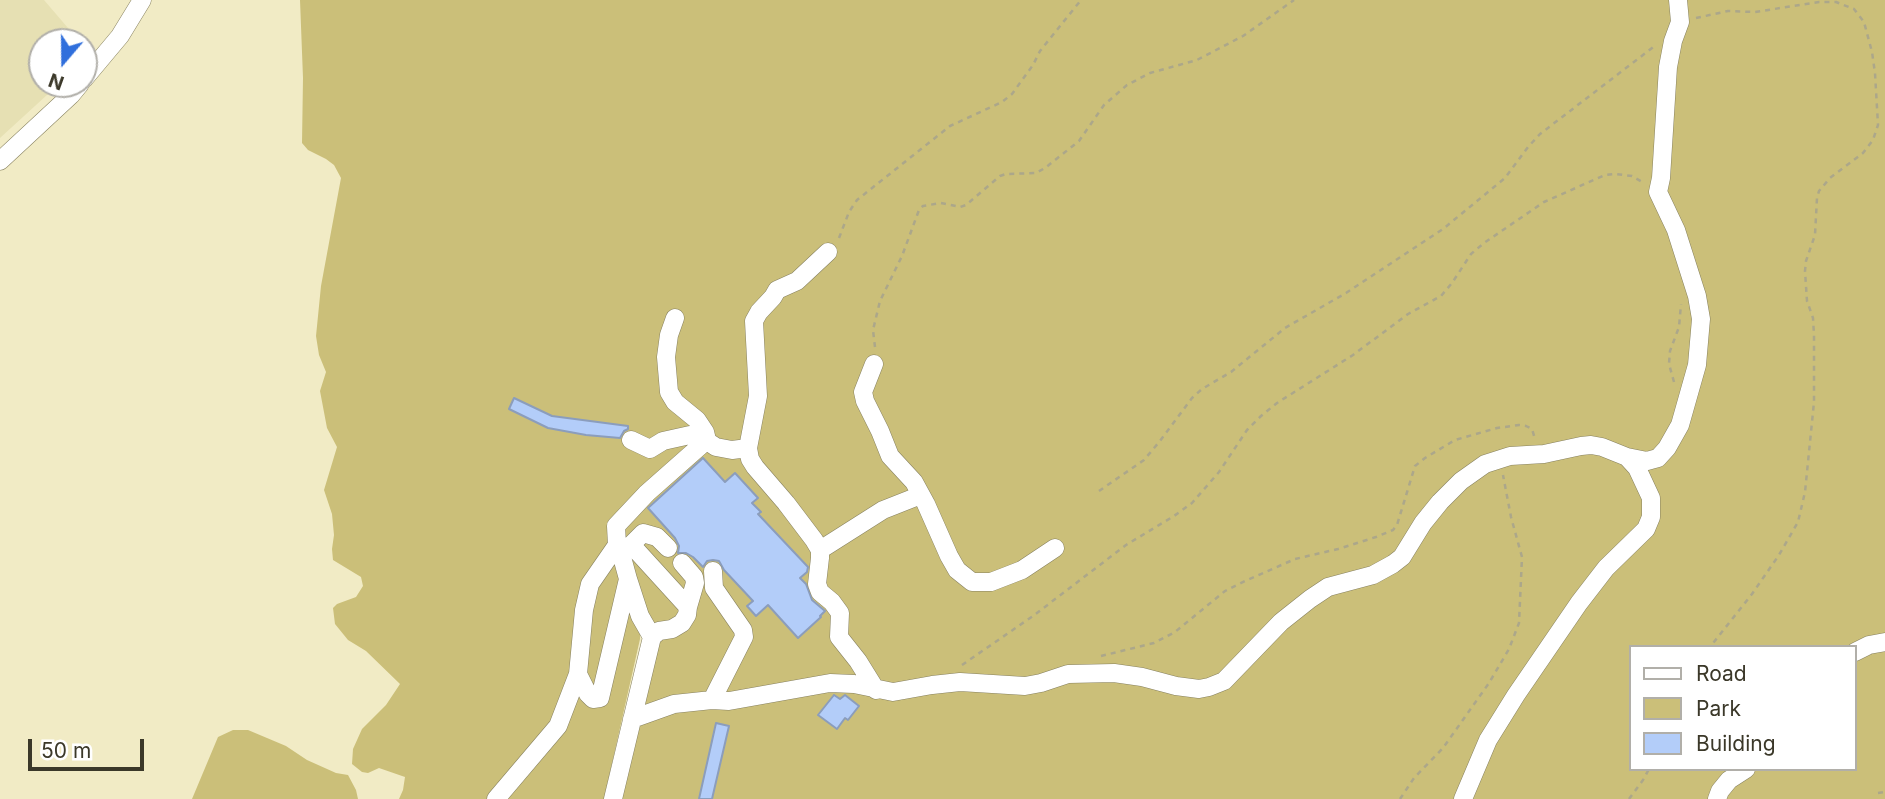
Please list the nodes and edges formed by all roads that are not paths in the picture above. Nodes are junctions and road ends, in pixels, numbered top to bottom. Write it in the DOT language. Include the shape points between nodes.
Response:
graph roads {
  1 [pos="142,0"];
  2 [pos="1678,0"];
  3 [pos="98,62"];
  4 [pos="68,98"];
  5 [pos="0,161"];
  6 [pos="828,252"];
  7 [pos="675,318"];
  8 [pos="874,364"];
  9 [pos="631,440"];
  10 [pos="707,440"];
  11 [pos="748,448"];
  12 [pos="1627,457"];
  13 [pos="920,495"];
  14 [pos="623,547"];
  15 [pos="668,548"];
  16 [pos="1055,548"];
  17 [pos="820,550"];
  18 [pos="682,563"];
  19 [pos="713,571"];
  20 [pos="628,579"];
  21 [pos="688,607"];
  22 [pos="652,637"];
  23 [pos="1885,642"];
  24 [pos="1857,651"];
  25 [pos="578,674"];
  26 [pos="876,690"];
  27 [pos="712,700"];
  28 [pos="632,719"];
  29 [pos="1743,771"];
  30 [pos="496,799"];
  31 [pos="613,799"];
  32 [pos="1462,799"];
  33 [pos="1717,799"];
  1 -- 3 [label="street"];
  2 -- 12 [label="street" via="1679,25 1668,67 1658,192 1676,230 1697,296 1701,319 1697,365 1680,425 1662,454 1647,461"];
  4 -- 5 [label="street"];
  6 -- 11 [label="street" via="797,281 777,290 754,321 758,396"];
  7 -- 10 [label="street" via="666,357 670,392 675,402 697,419"];
  8 -- 13 [label="street" via="863,392 865,401 890,456"];
  9 -- 10 [label="street" via="650,449 690,435"];
  10 -- 11 [label="street" via="724,449"];
  10 -- 14 [label="street" via="616,526"];
  11 -- 17 [label="street" via="755,467"];
  12 -- 26 [label="street" via="1591,445 1485,464 1440,502 1402,557 1373,575 1328,587 1310,599 1224,681 1209,687 1176,686 1114,673 1068,674 1025,686 960,682"];
  12 -- 32 [label="street" via="1651,498 1646,530 1578,603 1489,740"];
  13 -- 16 [label="street" via="957,570 972,582 991,582 1022,570"];
  13 -- 17 [label="street" via="883,510"];
  14 -- 15 [label="street" via="643,533 657,537"];
  14 -- 20 [label="street"];
  14 -- 21 [label="street" via="637,551"];
  14 -- 25 [label="street" via="590,584"];
  17 -- 26 [label="street" via="820,592 840,612 839,637"];
  18 -- 21 [label="street" via="695,583"];
  19 -- 27 [label="street" via="717,595 744,637"];
  20 -- 22 [label="street"];
  20 -- 25 [label="street" via="600,698 588,694"];
  21 -- 22 [label="street" via="682,623"];
  22 -- 28 [label="street"];
  23 -- 24 [label="street"];
  25 -- 30 [label="street" via="558,726"];
  26 -- 27 [label="street" via="830,683"];
  27 -- 28 [label="street" via="674,704"];
  28 -- 31 [label="street"];
  29 -- 33 [label="street" via="1729,780"];
}
